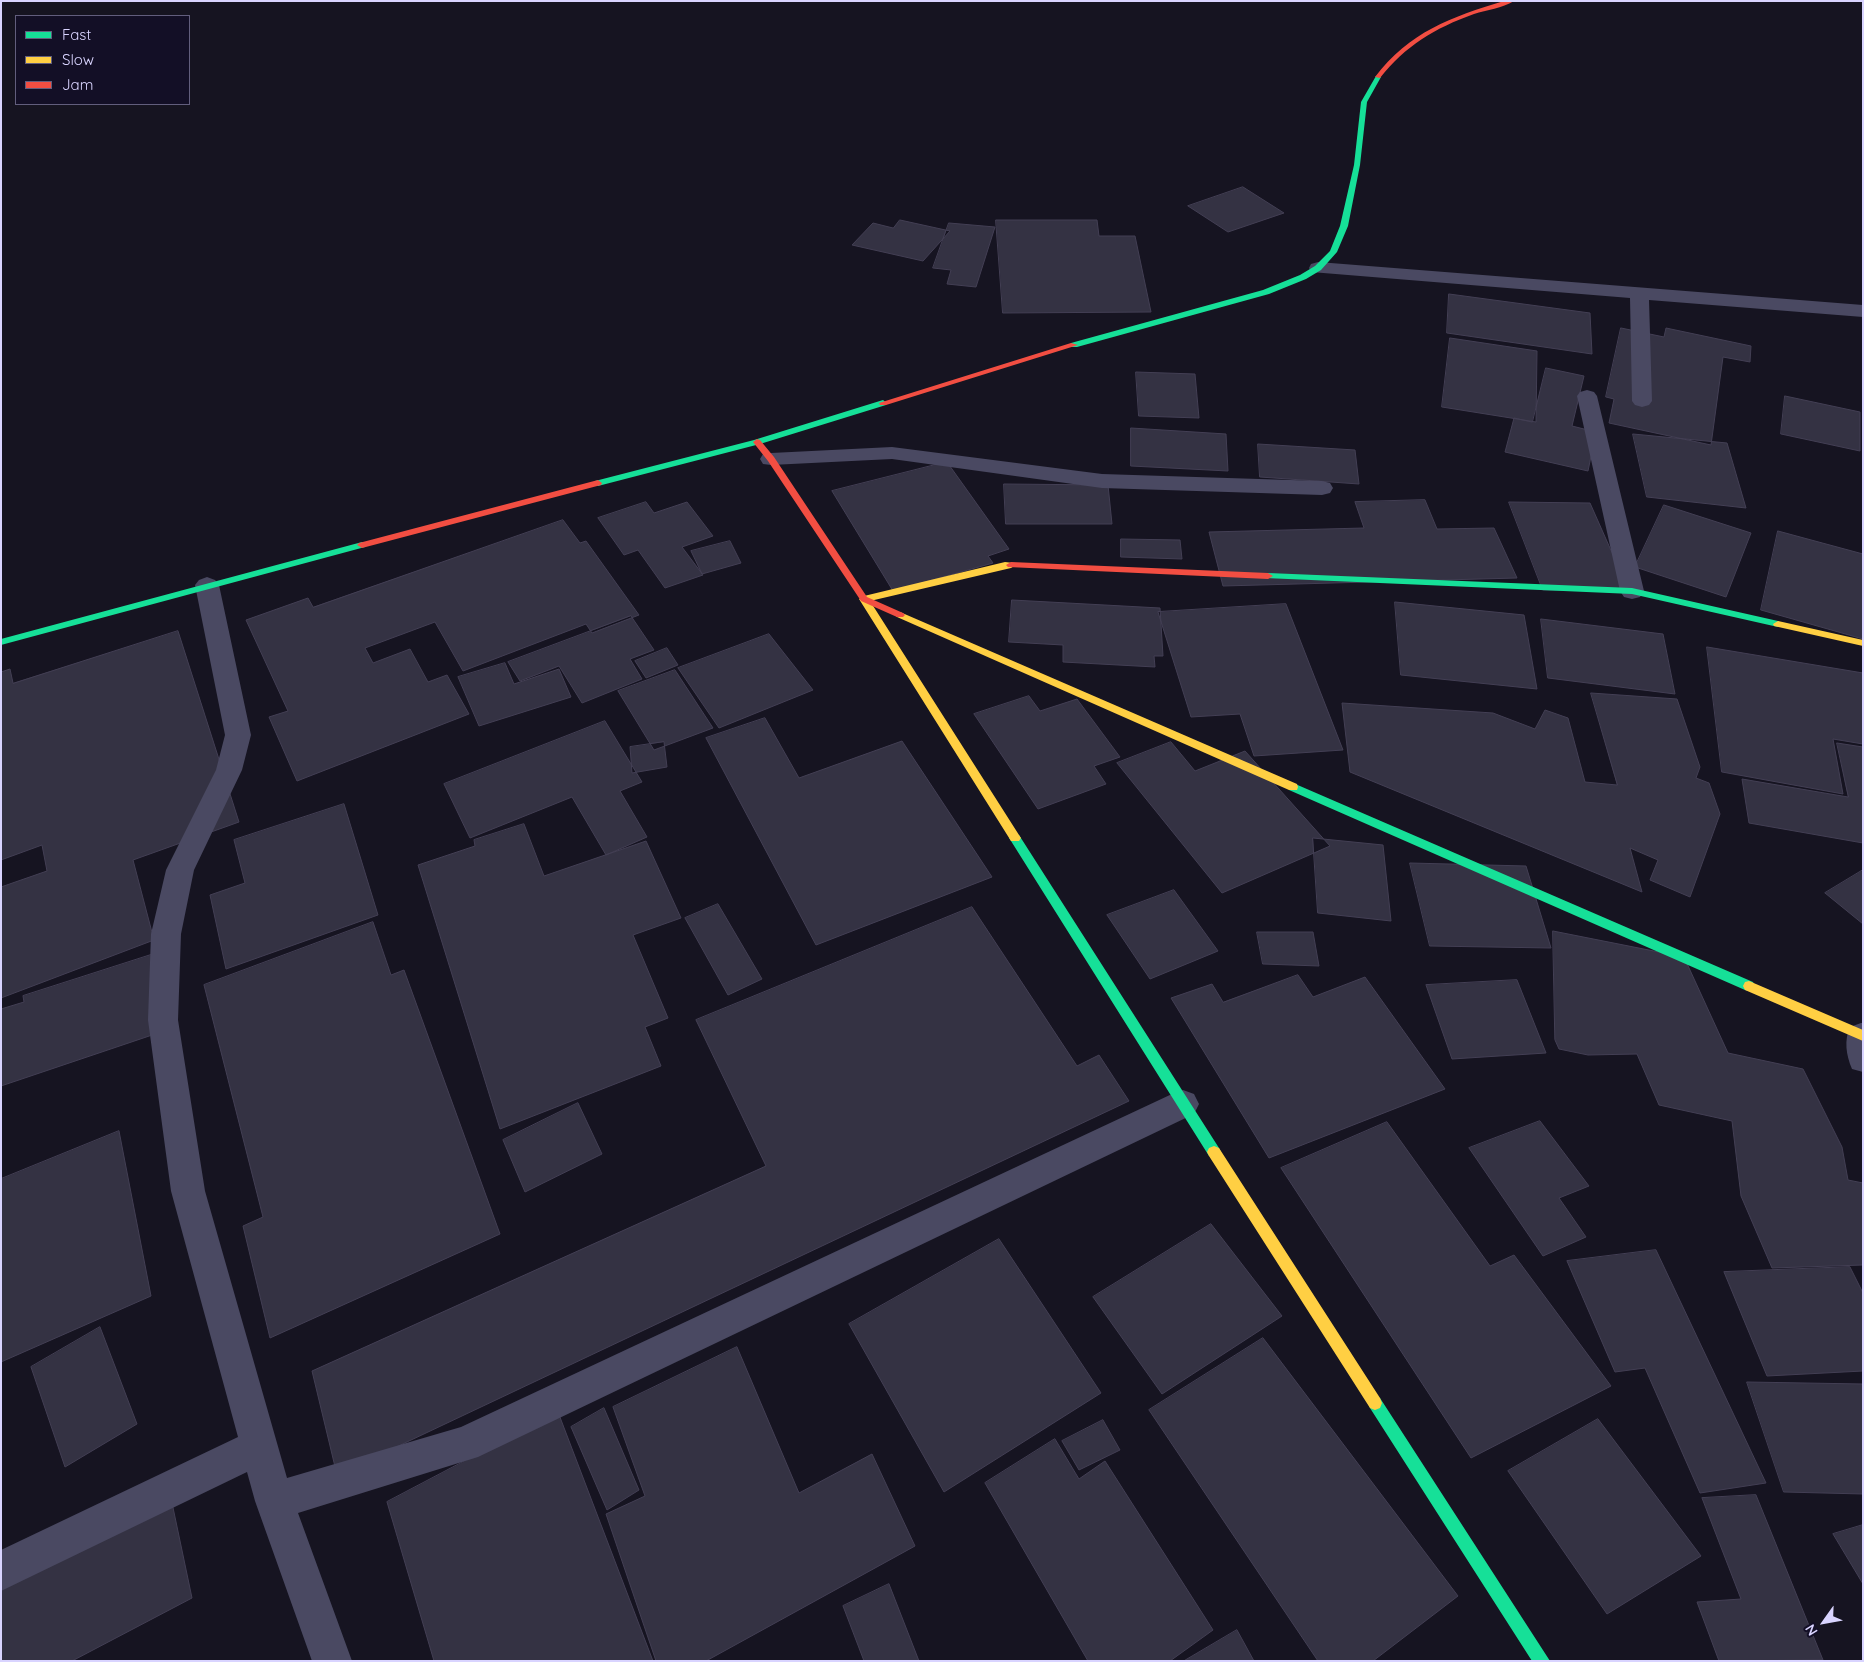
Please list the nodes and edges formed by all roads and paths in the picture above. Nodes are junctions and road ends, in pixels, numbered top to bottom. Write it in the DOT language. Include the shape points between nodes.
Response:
graph roads {
  1 [pos="1511,1"];
  2 [pos="1318,268"];
  3 [pos="1639,294"];
  4 [pos="1863,311"];
  5 [pos="1587,396"];
  6 [pos="1642,401"];
  7 [pos="757,442"];
  8 [pos="771,459"];
  9 [pos="1322,488"];
  10 [pos="207,584"];
  11 [pos="1632,591"];
  12 [pos="864,599"];
  13 [pos="1,642"];
  14 [pos="1863,642"];
  15 [pos="1862,1044"];
  16 [pos="1183,1104"];
  17 [pos="260,1446"];
  18 [pos="274,1501"];
  19 [pos="1,1571"];
  20 [pos="332,1661"];
  21 [pos="1542,1661"];
  1 -- 2 [label="street" via="1435,27 1401,49 1379,76 1364,102 1357,165 1344,226 1333,252"];
  2 -- 3 [label="street"];
  2 -- 7 [label="street" via="1266,292 1040,354"];
  3 -- 4 [label="street"];
  3 -- 6 [label="street"];
  5 -- 11 [label="street"];
  7 -- 8 [label="street"];
  7 -- 10 [label="street"];
  8 -- 9 [label="street" via="892,454 1102,481"];
  8 -- 12 [label="street"];
  10 -- 13 [label="street"];
  10 -- 17 [label="street" via="238,735 229,770 180,870 166,934 163,1020 188,1191"];
  11 -- 12 [label="street" via="1005,565"];
  11 -- 14 [label="street"];
  12 -- 15 [label="street"];
  12 -- 16 [label="street"];
  16 -- 18 [label="street" via="465,1444"];
  16 -- 21 [label="street"];
  17 -- 18 [label="street"];
  17 -- 19 [label="street"];
  18 -- 20 [label="street"];
}
